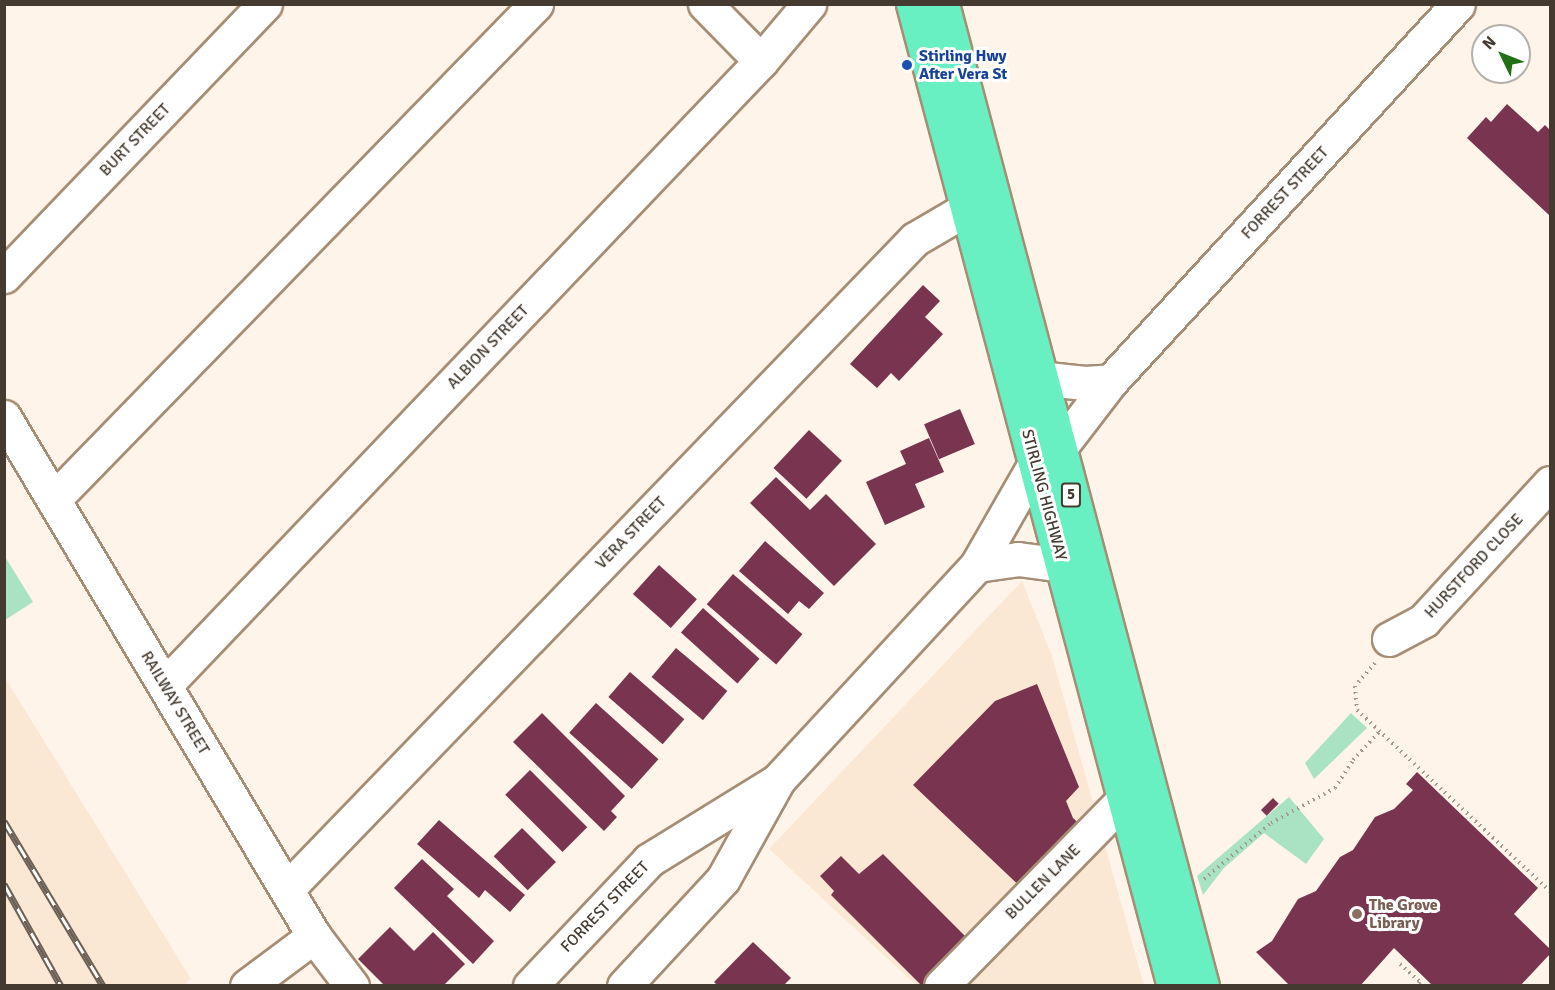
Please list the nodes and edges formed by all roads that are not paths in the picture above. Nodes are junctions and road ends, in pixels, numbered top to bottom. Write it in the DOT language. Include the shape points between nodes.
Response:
graph roads {
  1 [pos="265,4"];
  2 [pos="536,4"];
  3 [pos="705,4"];
  4 [pos="808,4"];
  5 [pos="912,4"];
  6 [pos="942,4"];
  7 [pos="1458,4"];
  8 [pos="761,61"];
  9 [pos="981,208"];
  10 [pos="4,276"];
  11 [pos="1038,378"];
  12 [pos="1111,381"];
  13 [pos="4,417"];
  14 [pos="1047,456"];
  15 [pos="1551,483"];
  16 [pos="54,499"];
  17 [pos="977,565"];
  18 [pos="1063,565"];
  19 [pos="1381,653"];
  20 [pos="165,686"];
  21 [pos="778,780"];
  22 [pos="1137,793"];
  23 [pos="687,835"];
  24 [pos="723,879"];
  25 [pos="287,890"];
  26 [pos="314,936"];
  27 [pos="247,986"];
  28 [pos="352,986"];
  29 [pos="530,986"];
  30 [pos="624,986"];
  31 [pos="941,986"];
  32 [pos="1174,986"];
  33 [pos="1202,986"];
  1 -- 10 [label="street, BURT STREET"];
  2 -- 16 [label="street"];
  3 -- 8 [label="street"];
  4 -- 8 [label="street, ALBION STREET"];
  5 -- 9 [label="highway, STIRLING HIGHWAY / 5"];
  6 -- 9 [label="highway, STIRLING HIGHWAY / 5"];
  7 -- 12 [label="street, FORREST STREET"];
  8 -- 20 [label="street, ALBION STREET"];
  9 -- 11 [label="highway, STIRLING HIGHWAY / 5"];
  9 -- 14 [label="highway, STIRLING HIGHWAY / 5"];
  9 -- 25 [label="street, VERA STREET" via="933,226 915,239"];
  11 -- 12 [label="street" via="1085,383"];
  11 -- 14 [label="highway, STIRLING HIGHWAY / 5"];
  12 -- 14 [label="street, FORREST STREET"];
  13 -- 16 [label="street, RAILWAY STREET"];
  14 -- 17 [label="street, FORREST STREET"];
  14 -- 18 [label="highway, STIRLING HIGHWAY / 5"];
  14 -- 22 [label="highway, STIRLING HIGHWAY / 5"];
  15 -- 19 [label="street, HURSTFORD CLOSE" via="1424,621"];
  16 -- 20 [label="street, RAILWAY STREET"];
  17 -- 18 [label="street" via="1018,559"];
  17 -- 21 [label="street, FORREST STREET"];
  18 -- 22 [label="highway, STIRLING HIGHWAY / 5"];
  20 -- 25 [label="street, RAILWAY STREET"];
  21 -- 23 [label="street, FORREST STREET"];
  21 -- 24 [label="street, FORREST STREET"];
  22 -- 31 [label="street, BULLEN LANE"];
  22 -- 32 [label="highway, STIRLING HIGHWAY / 5"];
  22 -- 33 [label="highway, STIRLING HIGHWAY / 5"];
  23 -- 24 [label="street" via="700,837 719,854"];
  23 -- 29 [label="street, FORREST STREET" via="649,860"];
  24 -- 30 [label="street, FORREST STREET"];
  25 -- 26 [label="street, RAILWAY STREET"];
  26 -- 27 [label="street"];
  26 -- 28 [label="street, RAILWAY STREET"];
}
